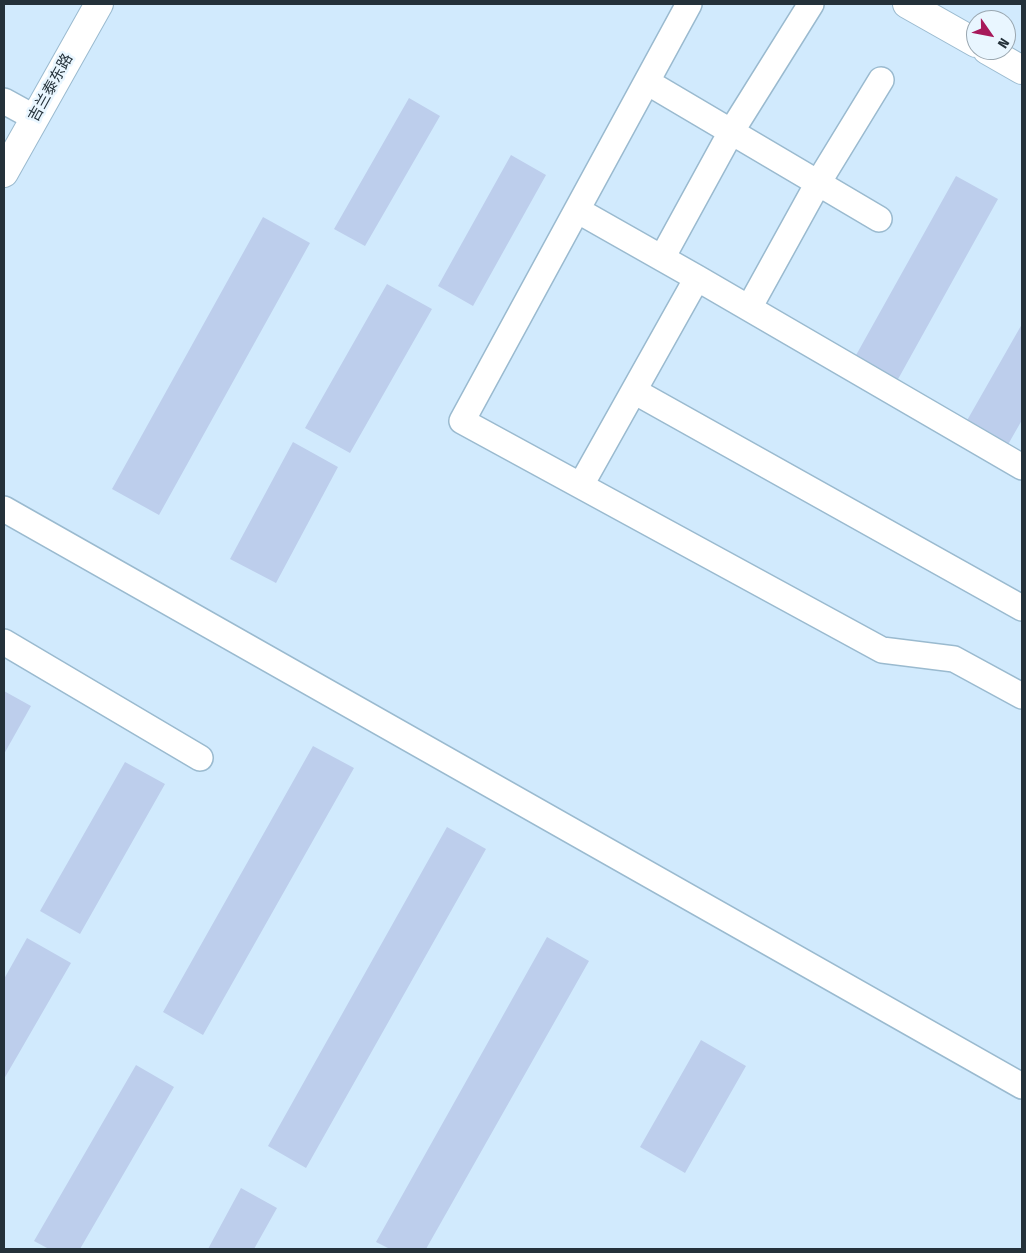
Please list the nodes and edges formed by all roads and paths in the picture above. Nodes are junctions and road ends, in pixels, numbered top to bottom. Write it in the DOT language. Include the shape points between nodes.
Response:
graph roads {
  1 [pos="99,4"];
  2 [pos="689,4"];
  3 [pos="811,4"];
  4 [pos="907,4"];
  5 [pos="966,38"];
  6 [pos="1004,60"];
  7 [pos="1022,70"];
  8 [pos="881,80"];
  9 [pos="647,82"];
  10 [pos="4,101"];
  11 [pos="34,118"];
  12 [pos="731,132"];
  13 [pos="4,173"];
  14 [pos="818,183"];
  15 [pos="577,210"];
  16 [pos="879,219"];
  17 [pos="662,258"];
  18 [pos="697,278"];
  19 [pos="749,308"];
  20 [pos="634,391"];
  21 [pos="1022,467"];
  22 [pos="581,485"];
  23 [pos="4,509"];
  24 [pos="1022,608"];
  25 [pos="4,642"];
  26 [pos="1022,696"];
  27 [pos="200,758"];
  28 [pos="1022,1086"];
  1 -- 11 [label="street, 吉兰泰东路"];
  2 -- 9 [label="street"];
  3 -- 12 [label="street"];
  4 -- 5 [label="street"];
  6 -- 7 [label="street"];
  8 -- 14 [label="street"];
  9 -- 12 [label="street"];
  9 -- 15 [label="street"];
  10 -- 11 [label="street"];
  11 -- 13 [label="street, 吉兰泰东路"];
  12 -- 14 [label="street"];
  12 -- 17 [label="street"];
  14 -- 16 [label="street"];
  14 -- 19 [label="street"];
  15 -- 17 [label="street"];
  15 -- 22 [label="street" via="462,421"];
  17 -- 18 [label="street"];
  18 -- 19 [label="street"];
  18 -- 20 [label="street"];
  19 -- 21 [label="street"];
  20 -- 22 [label="street"];
  20 -- 24 [label="street"];
  22 -- 26 [label="street" via="882,650 954,659"];
  23 -- 28 [label="street"];
  25 -- 27 [label="street"];
}
